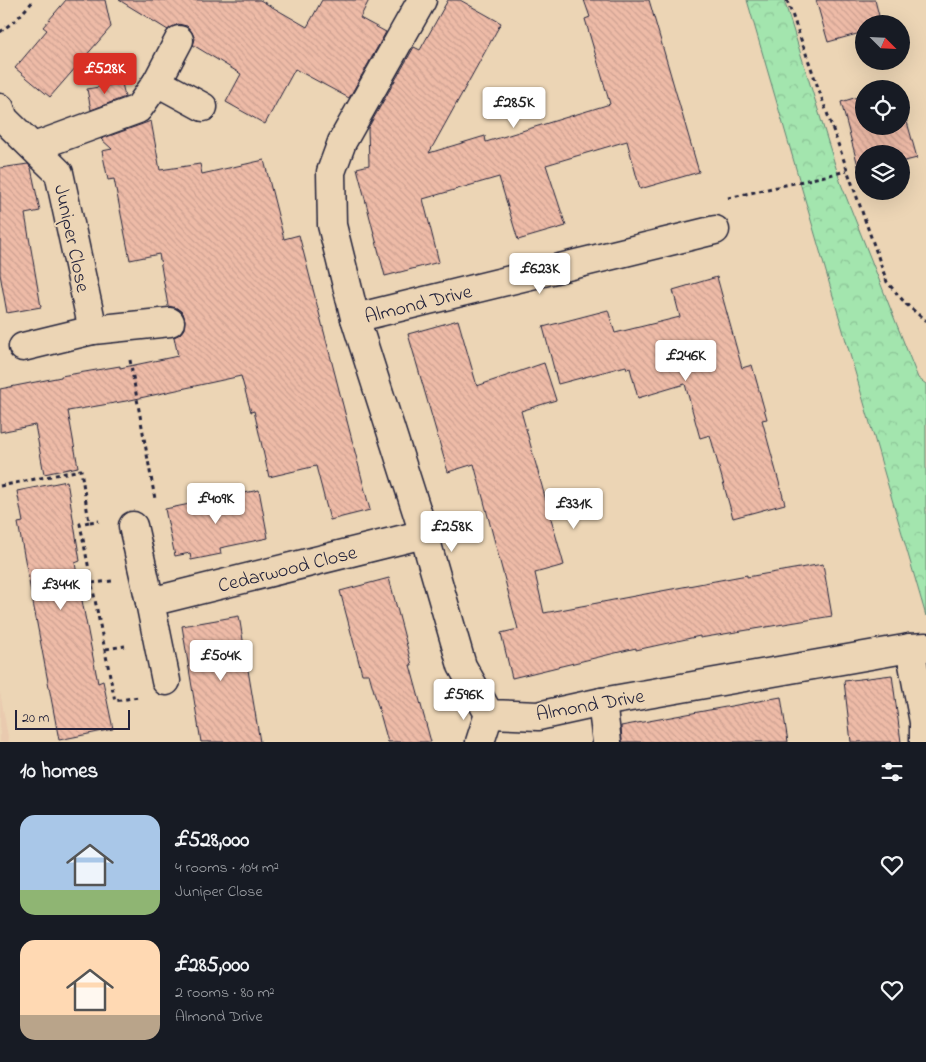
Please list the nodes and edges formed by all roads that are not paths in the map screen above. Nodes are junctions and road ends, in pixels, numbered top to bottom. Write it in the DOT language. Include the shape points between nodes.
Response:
graph roads {
  1 [pos="422,0"];
  2 [pos="178,40"];
  3 [pos="157,82"];
  4 [pos="203,107"];
  5 [pos="0,108"];
  6 [pos="34,148"];
  7 [pos="715,230"];
  8 [pos="355,318"];
  9 [pos="170,322"];
  10 [pos="93,330"];
  11 [pos="23,348"];
  12 [pos="133,526"];
  13 [pos="424,534"];
  14 [pos="150,602"];
  15 [pos="918,647"];
  16 [pos="166,681"];
  17 [pos="602,702"];
  18 [pos="489,714"];
  19 [pos="480,742"];
  20 [pos="607,742"];
  21 [pos="924,742"];
  1 -- 8 [label="street, Almond Drive" via="342,142 331,172 332,225"];
  2 -- 3 [label="street"];
  3 -- 4 [label="street"];
  3 -- 6 [label="street" via="138,109"];
  5 -- 6 [label="street, Juniper Close" via="4,119"];
  6 -- 10 [label="street, Juniper Close" via="59,173"];
  7 -- 8 [label="street, Almond Drive"];
  8 -- 13 [label="street, Almond Drive"];
  9 -- 10 [label="street"];
  10 -- 11 [label="street"];
  12 -- 14 [label="street"];
  13 -- 14 [label="street, Cedarwood Close"];
  13 -- 18 [label="street, Almond Drive" via="462,666"];
  14 -- 16 [label="street"];
  15 -- 17 [label="street, Almond Drive"];
  15 -- 21 [label="street"];
  17 -- 18 [label="street, Almond Drive" via="538,716"];
  17 -- 20 [label="street"];
  18 -- 19 [label="street"];
}
